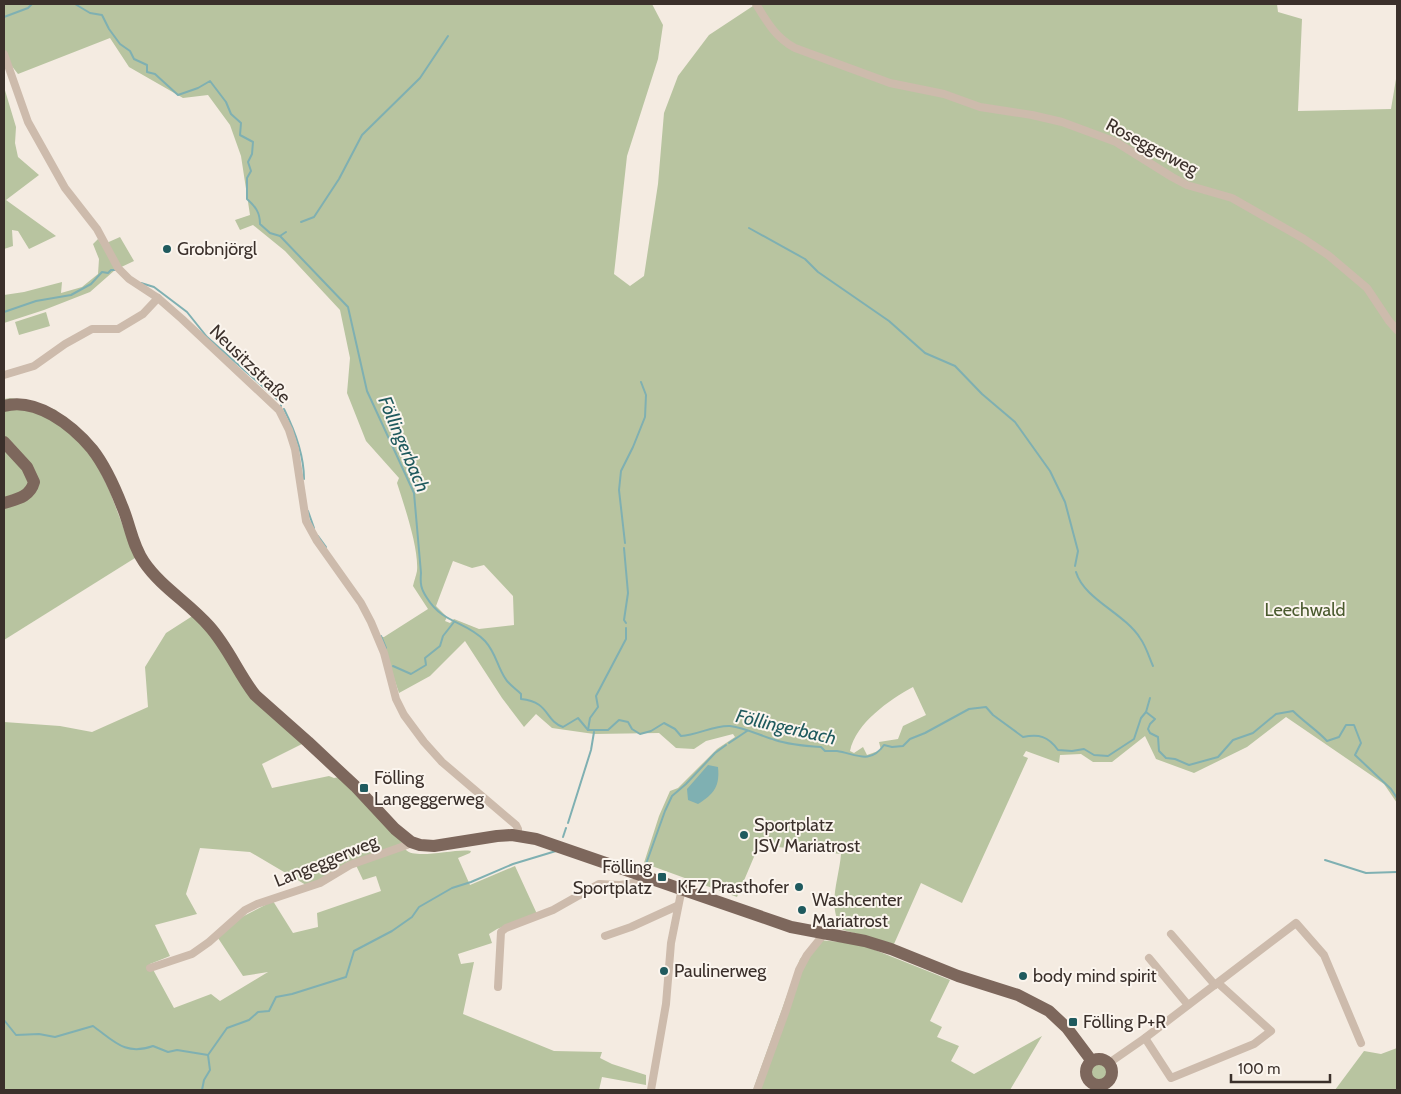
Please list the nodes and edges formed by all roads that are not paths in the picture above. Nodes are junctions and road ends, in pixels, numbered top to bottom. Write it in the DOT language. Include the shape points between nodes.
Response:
graph roads {
  1 [pos="756,4"];
  2 [pos="4,54"];
  3 [pos="158,298"];
  4 [pos="1397,330"];
  5 [pos="4,375"];
  6 [pos="4,406"];
  7 [pos="4,442"];
  8 [pos="4,503"];
  9 [pos="518,836"];
  10 [pos="411,842"];
  11 [pos="647,877"];
  12 [pos="682,888"];
  13 [pos="677,906"];
  14 [pos="824,934"];
  15 [pos="1170,934"];
  16 [pos="605,936"];
  17 [pos="1149,958"];
  18 [pos="150,968"];
  19 [pos="1216,984"];
  20 [pos="498,987"];
  21 [pos="1188,1005"];
  22 [pos="1145,1038"];
  23 [pos="1361,1043"];
  24 [pos="1091,1060"];
  25 [pos="1109,1063"];
  26 [pos="1112,1086"];
  27 [pos="651,1090"];
  28 [pos="757,1090"];
  1 -- 4 [label="street, Roseggerweg" via="776,36 796,48 890,83 944,94 980,107 1062,122 1116,142 1179,181 1232,198 1328,255 1367,288"];
  2 -- 3 [label="street, Neusitzstraße" via="28,122 65,188 97,229 118,268 129,280"];
  3 -- 5 [label="street" via="143,314 118,329 92,330 34,366"];
  3 -- 9 [label="street, Neusitzstraße" via="279,410 295,449 306,521 371,622 404,715 442,762 512,821"];
  6 -- 10 [label="main road" via="24,405 41,410 60,421 88,445 122,504 135,544 147,567 209,625 255,695"];
  7 -- 8 [label="main road" via="27,467 34,482 25,496"];
  9 -- 10 [label="main road" via="434,846"];
  9 -- 11 [label="main road" via="553,844"];
  10 -- 18 [label="street, Langeggerweg" via="350,865 320,883 257,904 245,910 192,954"];
  11 -- 12 [label="main road"];
  11 -- 20 [label="street" via="641,882 599,884 552,910 500,932"];
  12 -- 13 [label="street"];
  12 -- 14 [label="main road" via="791,927"];
  13 -- 16 [label="street"];
  13 -- 27 [label="street" via="666,1004"];
  14 -- 24 [label="main road" via="891,949 1038,1004 1067,1028"];
  14 -- 28 [label="street" via="799,970"];
  15 -- 19 [label="street"];
  17 -- 21 [label="street"];
  19 -- 21 [label="street"];
  19 -- 22 [label="street" via="1271,1031 1254,1044 1171,1078"];
  19 -- 23 [label="street" via="1296,923 1324,955"];
  21 -- 22 [label="street"];
  22 -- 25 [label="street"];
  24 -- 25 [label="main road" via="1101,1058"];
  24 -- 26 [label="main road" via="1086,1069 1088,1079 1095,1084"];
  25 -- 26 [label="main road"];
}
